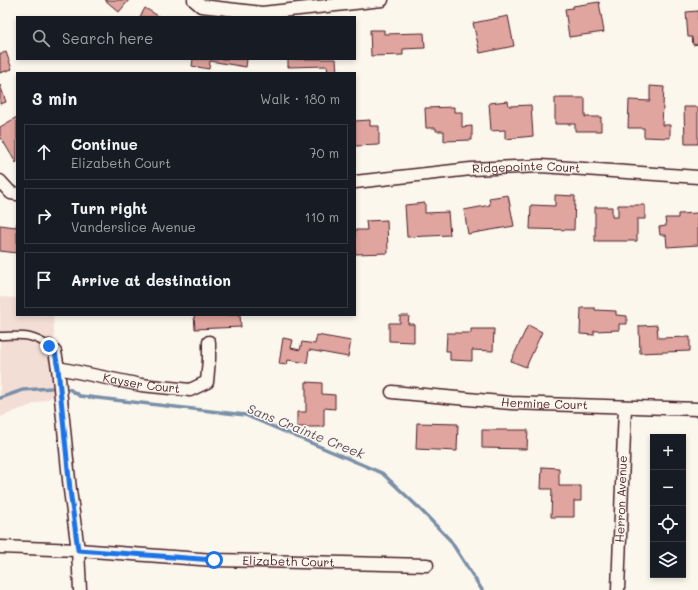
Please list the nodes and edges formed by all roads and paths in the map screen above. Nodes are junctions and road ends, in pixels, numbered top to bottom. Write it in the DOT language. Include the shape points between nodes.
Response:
graph roads {
  1 [pos="194,0"];
  2 [pos="382,0"];
  3 [pos="698,177"];
  4 [pos="0,181"];
  5 [pos="356,182"];
  6 [pos="16,194"];
  7 [pos="0,336"];
  8 [pos="209,342"];
  9 [pos="49,346"];
  10 [pos="58,368"];
  11 [pos="392,392"];
  12 [pos="625,407"];
  13 [pos="698,409"];
  14 [pos="0,547"];
  15 [pos="78,550"];
  16 [pos="427,565"];
  17 [pos="80,590"];
  18 [pos="618,590"];
  1 -- 2 [label="street" via="201,6 262,13"];
  3 -- 5 [label="street, Ridgepointe Court" via="541,166 471,169"];
  4 -- 6 [label="street" via="11,193"];
  7 -- 9 [label="lane" via="27,336 39,339"];
  8 -- 10 [label="street, Kayser Court" via="206,382 190,390 141,385"];
  9 -- 10 [label="street" via="55,352"];
  10 -- 15 [label="street"];
  11 -- 12 [label="street, Hermine Court" via="511,403"];
  12 -- 13 [label="street, Hermine Court"];
  12 -- 18 [label="street, Herron Avenue"];
  14 -- 15 [label="street, Elizabeth Court"];
  15 -- 16 [label="street, Elizabeth Court" via="214,560"];
  15 -- 17 [label="street"];
}
